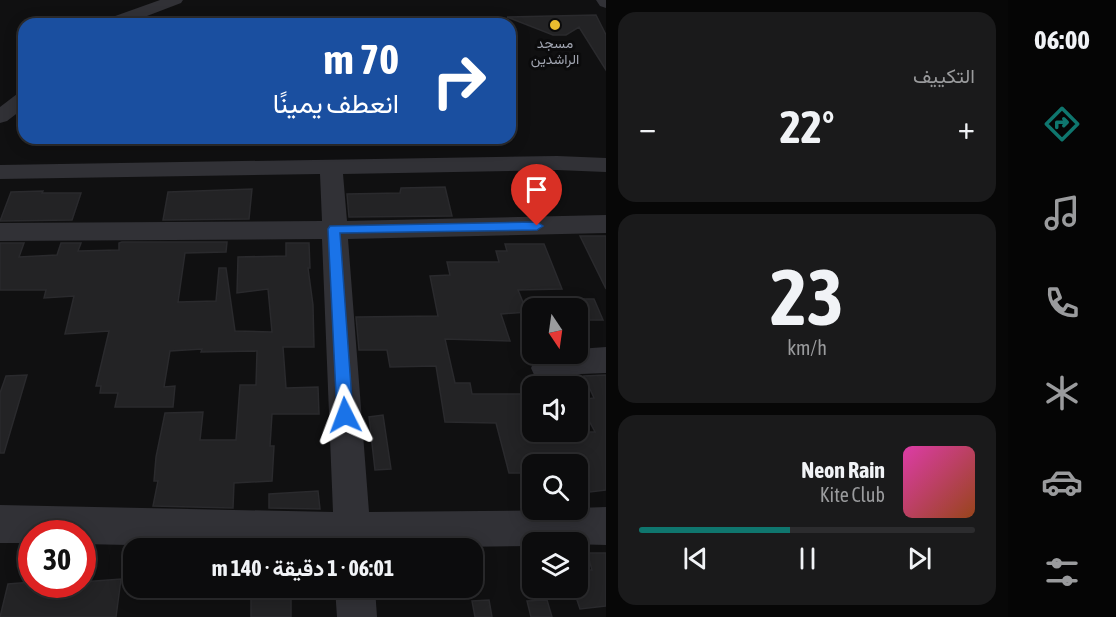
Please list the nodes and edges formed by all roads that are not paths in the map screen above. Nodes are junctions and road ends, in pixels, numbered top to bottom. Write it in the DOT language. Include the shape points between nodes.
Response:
graph roads {
  1 [pos="175,0"];
  2 [pos="126,18"];
  3 [pos="18,103"];
  4 [pos="0,117"];
  5 [pos="606,165"];
  6 [pos="331,168"];
  7 [pos="0,172"];
  8 [pos="606,224"];
  9 [pos="334,229"];
  10 [pos="0,232"];
  11 [pos="606,360"];
  12 [pos="546,368"];
  13 [pos="0,524"];
  14 [pos="606,526"];
  15 [pos="309,538"];
  16 [pos="353,538"];
  17 [pos="389,538"];
  18 [pos="356,598"];
  19 [pos="357,617"];
  1 -- 2 [label="street"];
  3 -- 4 [label="street"];
  5 -- 6 [label="street"];
  6 -- 7 [label="street"];
  6 -- 9 [label="street"];
  8 -- 9 [label="street"];
  9 -- 10 [label="street"];
  9 -- 16 [label="street"];
  11 -- 12 [label="street"];
  13 -- 15 [label="street"];
  14 -- 17 [label="street"];
  18 -- 19 [label="street"];
}
